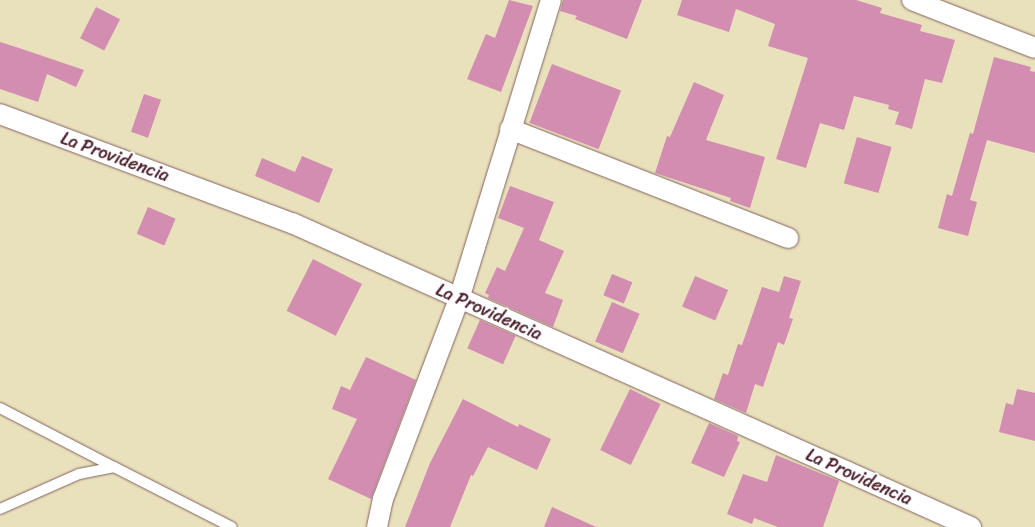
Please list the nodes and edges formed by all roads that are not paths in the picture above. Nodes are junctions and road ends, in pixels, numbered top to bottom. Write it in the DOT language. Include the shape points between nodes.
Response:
graph roads {
  1 [pos="551,0"];
  2 [pos="912,0"];
  3 [pos="1035,48"];
  4 [pos="0,114"];
  5 [pos="510,129"];
  6 [pos="788,238"];
  7 [pos="459,299"];
  8 [pos="0,408"];
  9 [pos="114,466"];
  10 [pos="0,509"];
  11 [pos="232,527"];
  12 [pos="377,527"];
  13 [pos="971,527"];
  1 -- 5 [label="street"];
  2 -- 3 [label="street"];
  4 -- 7 [label="street, La Providencia" via="292,223"];
  5 -- 6 [label="street"];
  5 -- 7 [label="street"];
  7 -- 12 [label="street" via="383,499"];
  7 -- 13 [label="street, La Providencia"];
  8 -- 9 [label="lane"];
  9 -- 10 [label="lane" via="79,474"];
  9 -- 11 [label="lane"];
}
